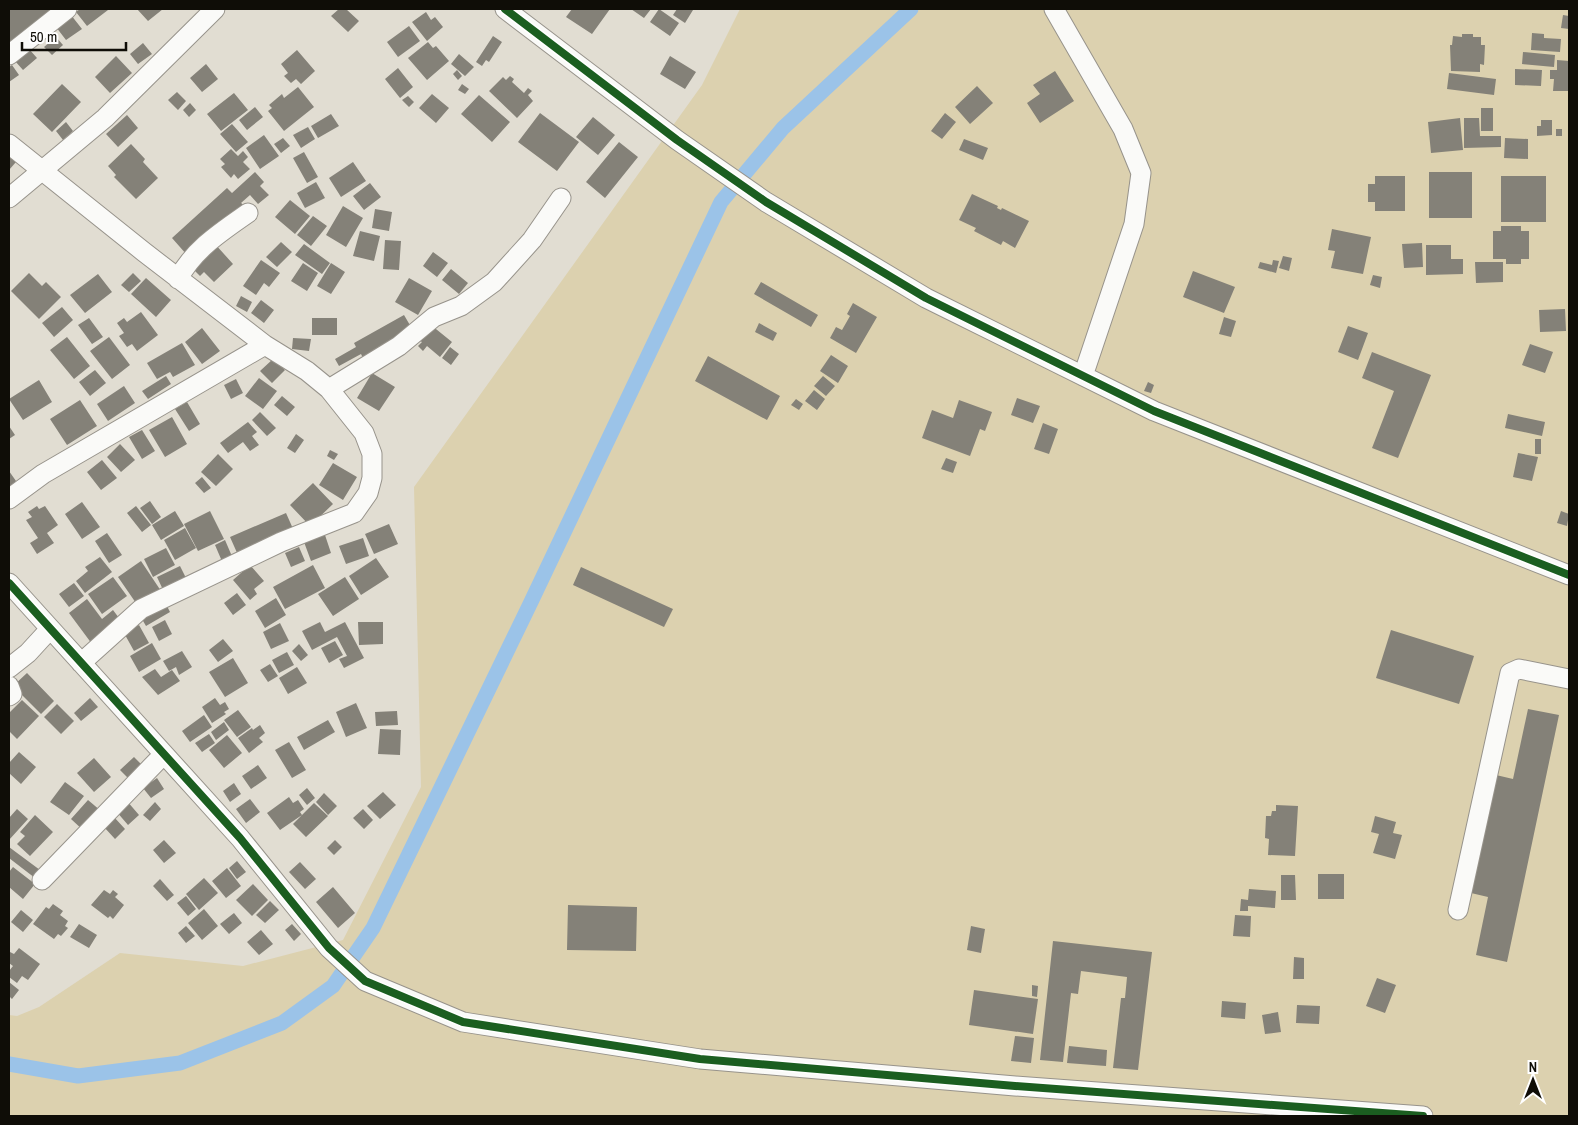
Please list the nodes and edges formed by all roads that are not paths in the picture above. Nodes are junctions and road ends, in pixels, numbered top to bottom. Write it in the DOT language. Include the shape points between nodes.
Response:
graph roads {
  1 [pos="66,9"];
  2 [pos="215,9"];
  3 [pos="505,9"];
  4 [pos="1054,9"];
  5 [pos="9,55"];
  6 [pos="9,144"];
  7 [pos="43,171"];
  8 [pos="9,198"];
  9 [pos="561,198"];
  10 [pos="248,213"];
  11 [pos="178,279"];
  12 [pos="265,345"];
  13 [pos="1083,376"];
  14 [pos="329,389"];
  15 [pos="9,499"];
  16 [pos="1569,575"];
  17 [pos="9,583"];
  18 [pos="50,629"];
  19 [pos="81,663"];
  20 [pos="9,668"];
  21 [pos="1569,679"];
  22 [pos="9,686"];
  23 [pos="9,696"];
  24 [pos="163,755"];
  25 [pos="42,880"];
  26 [pos="1458,910"];
  27 [pos="1423,1116"];
  1 -- 5 [label="street"];
  2 -- 7 [label="street" via="105,118"];
  3 -- 13 [label="street" via="677,140 766,202 926,298"];
  4 -- 13 [label="street" via="1123,129 1141,173 1134,224"];
  6 -- 7 [label="street"];
  7 -- 8 [label="street"];
  7 -- 11 [label="street"];
  9 -- 14 [label="street" via="532,240 494,282 461,306 434,317 399,346"];
  10 -- 11 [label="street" via="206,243 186,263"];
  11 -- 12 [label="street"];
  12 -- 14 [label="street"];
  12 -- 15 [label="street" via="43,474"];
  13 -- 16 [label="street" via="1154,411"];
  14 -- 19 [label="street" via="364,433 372,454 368,494 354,513 281,542 141,608"];
  17 -- 18 [label="street"];
  18 -- 19 [label="street"];
  18 -- 20 [label="street"];
  19 -- 24 [label="street"];
  21 -- 26 [label="street" via="1519,669 1510,673"];
  22 -- 23 [label="street" via="12,694"];
  24 -- 25 [label="street"];
  24 -- 27 [label="street" via="240,838 329,948 365,981 463,1022 700,1059"];
}
